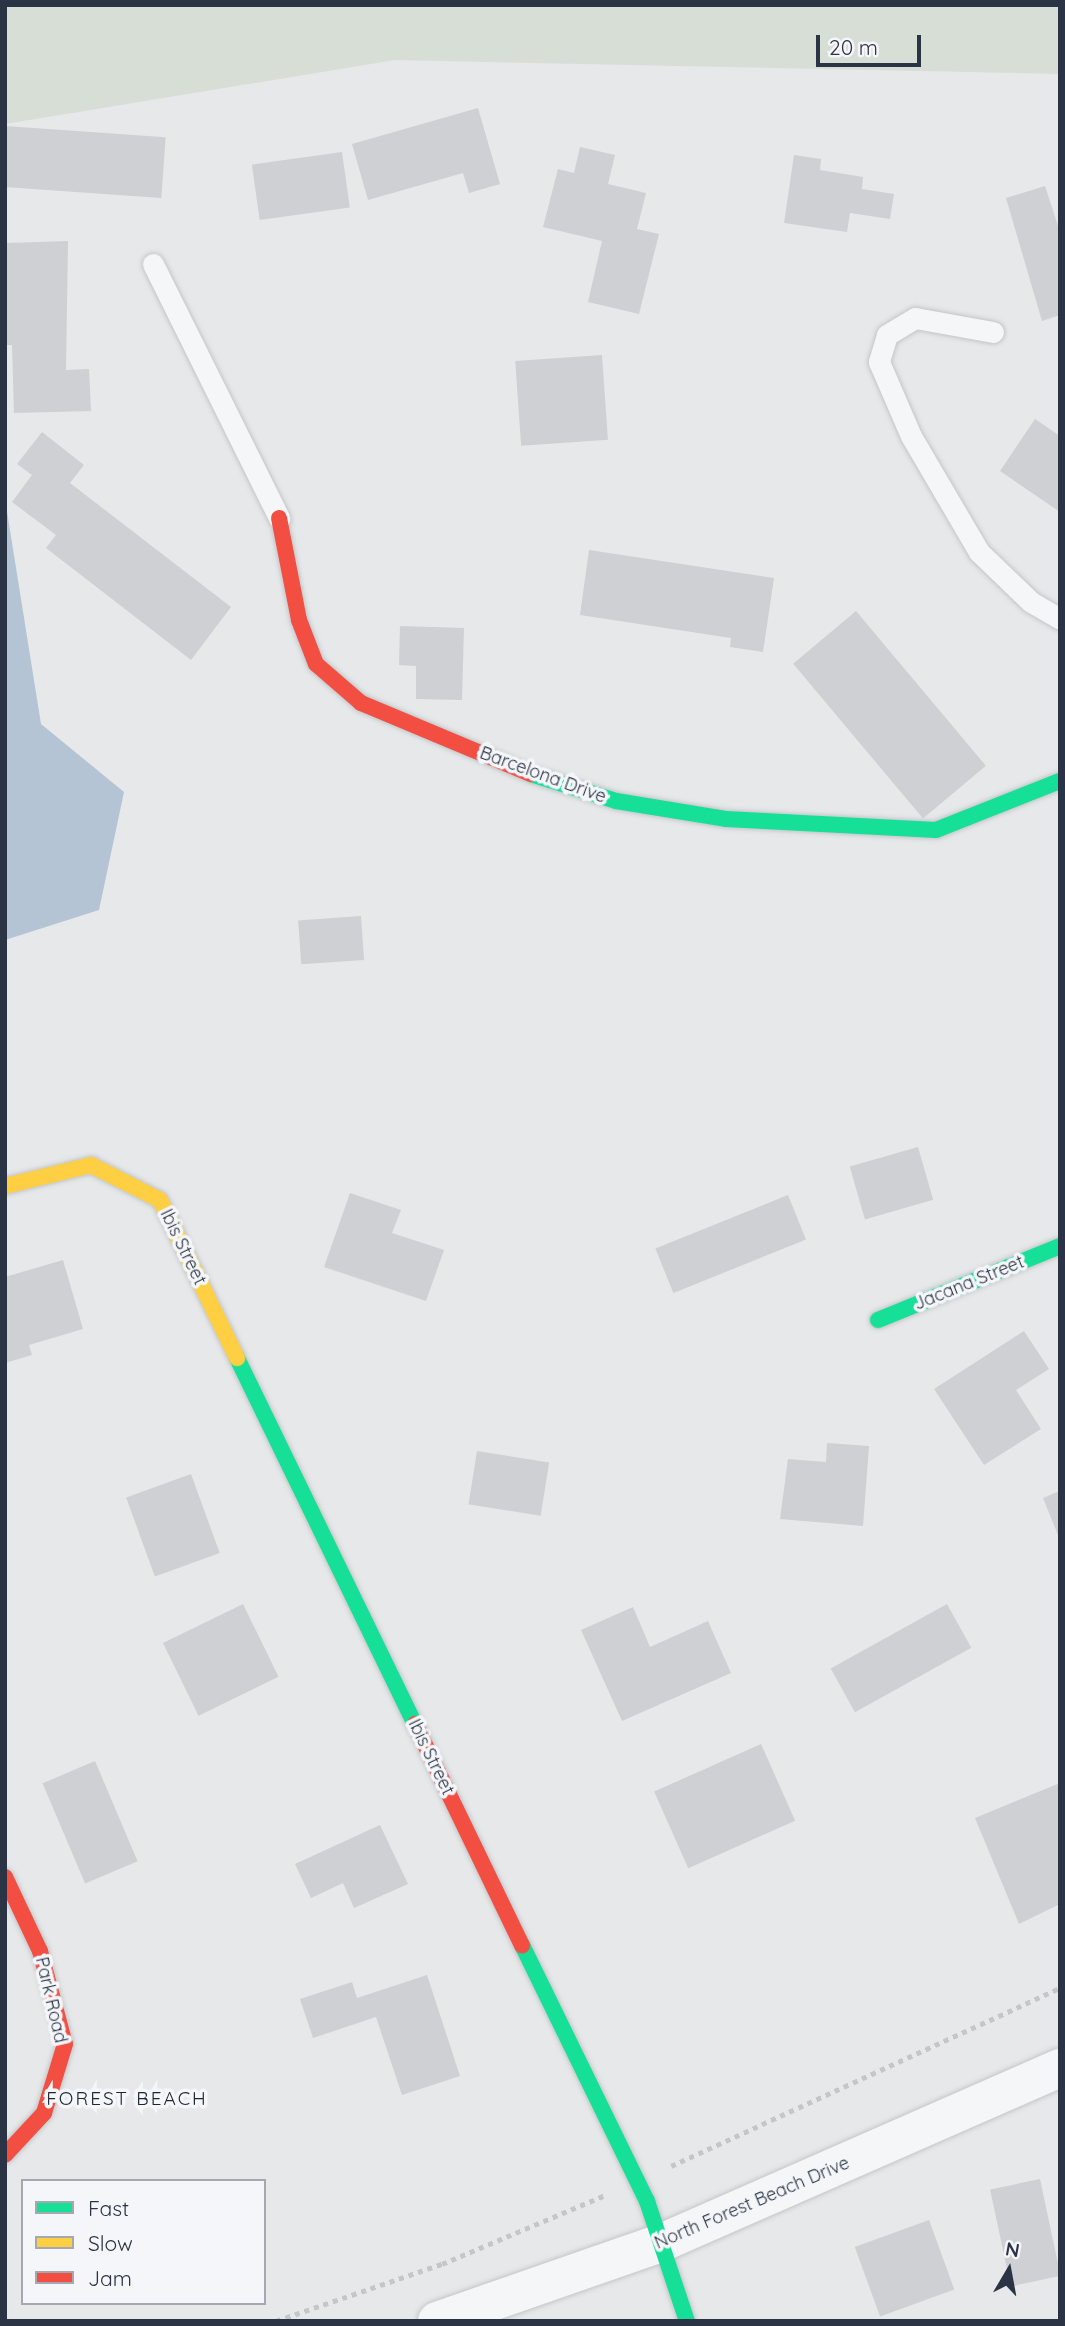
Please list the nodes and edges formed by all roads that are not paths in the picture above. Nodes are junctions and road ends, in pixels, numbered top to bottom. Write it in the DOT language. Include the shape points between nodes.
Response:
graph roads {
  1 [pos="153,264"];
  2 [pos="993,332"];
  3 [pos="279,518"];
  4 [pos="1060,618"];
  5 [pos="1060,781"];
  6 [pos="5,1186"];
  7 [pos="1060,1246"];
  8 [pos="878,1320"];
  9 [pos="5,1877"];
  10 [pos="1060,2067"];
  11 [pos="5,2155"];
  12 [pos="662,2244"];
  13 [pos="437,2321"];
  14 [pos="687,2321"];
  1 -- 3 [label="lane"];
  2 -- 4 [label="lane" via="915,318 887,335 879,362 911,436 979,552 1031,602"];
  3 -- 5 [label="street, Barcelona Drive" via="299,620 325,672 361,703 533,774 616,801 726,819 936,830"];
  6 -- 12 [label="street, Ibis Street" via="91,1165 160,1200 637,2181"];
  7 -- 8 [label="street, Jacana Street"];
  9 -- 11 [label="street, Park Road" via="40,1951 65,2043 44,2113"];
  10 -- 12 [label="street, North Forest Beach Drive"];
  12 -- 13 [label="street, North Forest Beach Drive"];
  12 -- 14 [label="street, Ibis Street"];
}
